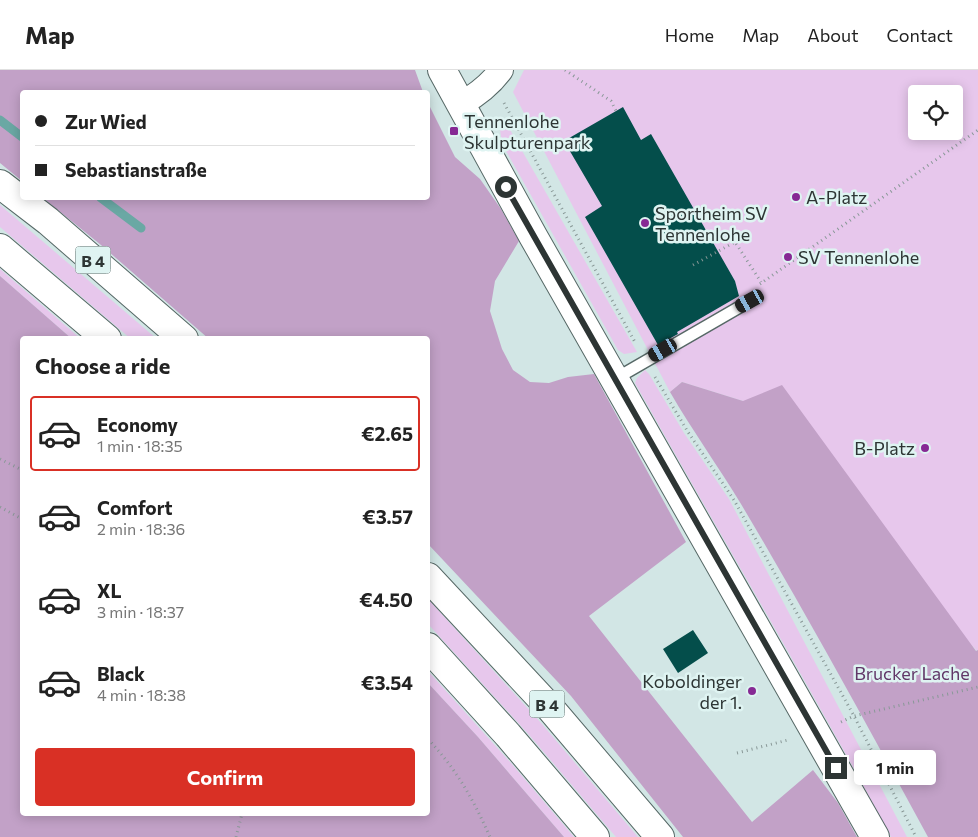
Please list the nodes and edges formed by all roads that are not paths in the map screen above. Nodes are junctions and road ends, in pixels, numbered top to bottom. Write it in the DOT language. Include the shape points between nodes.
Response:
graph roads {
  1 [pos="442,70"];
  2 [pos="497,76"];
  3 [pos="461,104"];
  4 [pos="0,184"];
  5 [pos="20,199"];
  6 [pos="21,200"];
  7 [pos="0,248"];
  8 [pos="750,301"];
  9 [pos="103,336"];
  10 [pos="181,336"];
  11 [pos="615,379"];
  12 [pos="430,579"];
  13 [pos="430,649"];
  14 [pos="595,837"];
  15 [pos="660,837"];
  16 [pos="875,837"];
  1 -- 3 [label="main road"];
  2 -- 3 [label="street" via="477,95"];
  3 -- 11 [label="main road"];
  4 -- 5 [label="main road, B 4"];
  6 -- 10 [label="main road, B 4"];
  7 -- 9 [label="main road"];
  8 -- 11 [label="lane"];
  11 -- 16 [label="main road"];
  12 -- 15 [label="main road, B 4" via="551,709"];
  13 -- 14 [label="main road"];
}
